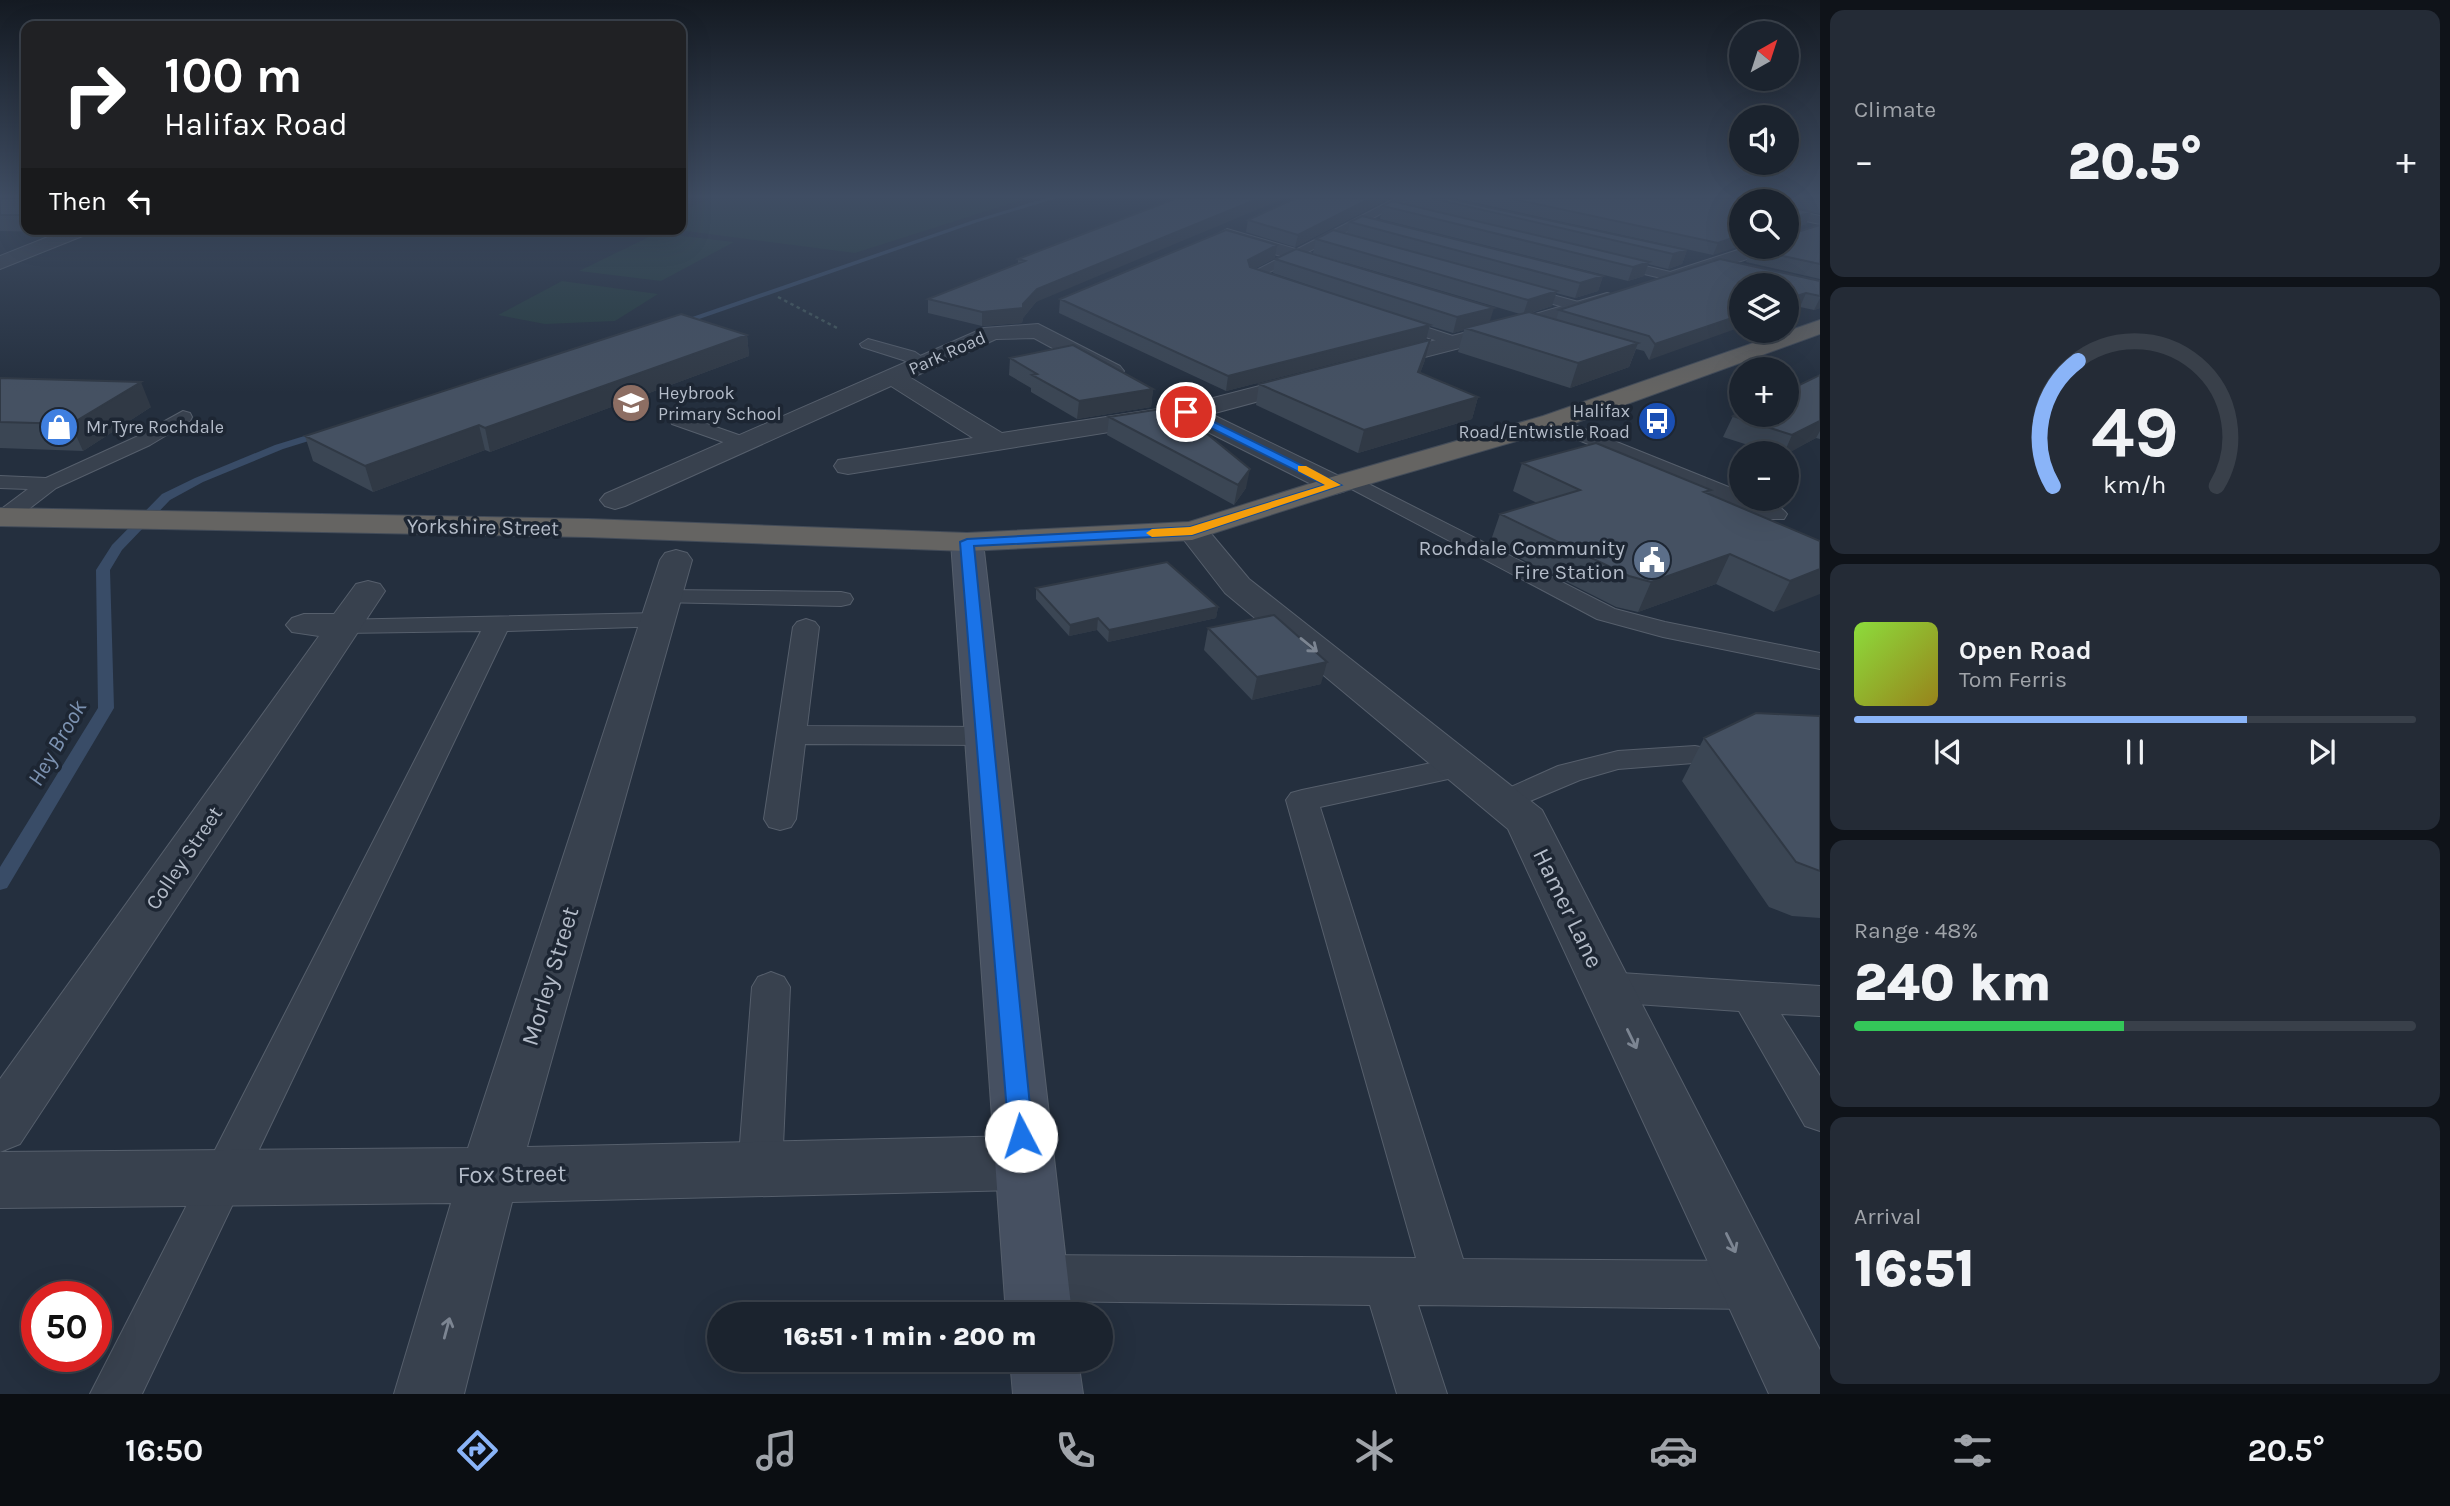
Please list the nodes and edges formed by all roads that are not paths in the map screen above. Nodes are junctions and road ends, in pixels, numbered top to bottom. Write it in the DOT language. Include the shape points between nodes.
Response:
graph roads {
  1 [pos="1277,263"];
  2 [pos="1324,263"];
  3 [pos="1617,263"];
  4 [pos="1713,263"];
  5 [pos="1717,264"];
  6 [pos="1756,272"];
  7 [pos="1359,274"];
  8 [pos="1674,277"];
  9 [pos="1502,285"];
  10 [pos="1292,288"];
  11 [pos="1581,307"];
  12 [pos="1487,313"];
  13 [pos="1380,317"];
  14 [pos="1526,324"];
  15 [pos="1820,327"];
  16 [pos="1562,336"];
  17 [pos="1456,342"];
  18 [pos="868,344"];
  19 [pos="923,364"];
  20 [pos="1362,367"];
  21 [pos="1335,373"];
  22 [pos="893,377"];
  23 [pos="1129,380"];
  24 [pos="1152,393"];
  25 [pos="1186,412"];
  26 [pos="183,417"];
  27 [pos="679,420"];
  28 [pos="1552,422"];
  29 [pos="996,441"];
  30 [pos="743,443"];
  31 [pos="848,466"];
  32 [pos="0,482"];
  33 [pos="1343,483"];
  34 [pos="49,485"];
  35 [pos="615,500"];
  36 [pos="1776,514"];
  37 [pos="2,517"];
  38 [pos="1192,531"];
  39 [pos="967,542"];
  40 [pos="667,593"];
  41 [pos="841,599"];
  42 [pos="339,613"];
  43 [pos="498,623"];
  44 [pos="806,627"];
  45 [pos="1820,661"];
  46 [pos="792,736"];
  47 [pos="985,736"];
  48 [pos="1695,755"];
  49 [pos="1460,767"];
  50 [pos="1504,802"];
  51 [pos="780,819"];
  52 [pos="771,987"];
  53 [pos="1606,987"];
  54 [pos="1750,996"];
  55 [pos="1820,1001"];
  56 [pos="1820,1113"];
  57 [pos="0,1126"];
  58 [pos="1023,1163"];
  59 [pos="760,1169"];
  60 [pos="489,1175"];
  61 [pos="222,1178"];
  62 [pos="0,1180"];
  63 [pos="1386,1281"];
  64 [pos="1446,1281"];
  65 [pos="1752,1285"];
  66 [pos="1037,1296"];
  67 [pos="1045,1372"];
  68 [pos="115,1394"];
  69 [pos="429,1394"];
  70 [pos="1048,1394"];
  71 [pos="1422,1394"];
  72 [pos="1805,1394"];
  1 -- 10 [label="lane" via="1254,275"];
  2 -- 7 [label="street"];
  3 -- 8 [label="lane"];
  4 -- 5 [label="street"];
  5 -- 6 [label="street"];
  5 -- 8 [label="street"];
  8 -- 11 [label="street"];
  9 -- 11 [label="lane"];
  11 -- 14 [label="street"];
  12 -- 14 [label="street"];
  13 -- 17 [label="lane"];
  14 -- 16 [label="street"];
  14 -- 17 [label="street"];
  15 -- 28 [label="highway, Yorkshire Street"];
  17 -- 20 [label="street"];
  18 -- 19 [label="lane"];
  19 -- 22 [label="street, Park Road"];
  19 -- 23 [label="street, Park Road" via="992,333 1041,320"];
  21 -- 25 [label="street"];
  22 -- 29 [label="street"];
  22 -- 30 [label="street, Park Road"];
  24 -- 25 [label="street"];
  25 -- 29 [label="street"];
  25 -- 33 [label="street"];
  26 -- 34 [label="lane" via="144,442"];
  27 -- 30 [label="lane"];
  28 -- 33 [label="highway, Yorkshire Street"];
  28 -- 36 [label="lane"];
  29 -- 31 [label="street"];
  30 -- 35 [label="street, Park Road"];
  32 -- 34 [label="lane"];
  33 -- 38 [label="highway, Yorkshire Street"];
  33 -- 45 [label="lane" via="1606,614"];
  34 -- 37 [label="lane"];
  37 -- 39 [label="highway, Yorkshire Street" via="588,528"];
  38 -- 39 [label="highway, Yorkshire Street"];
  38 -- 49 [label="street, Hamer Lane, one-way" via="1237,586"];
  39 -- 47 [label="main road"];
  40 -- 41 [label="lane"];
  40 -- 43 [label="lane"];
  40 -- 60 [label="street, Morley Street"];
  42 -- 43 [label="lane"];
  42 -- 57 [label="street, Colley Street"];
  43 -- 61 [label="lane"];
  44 -- 46 [label="lane"];
  46 -- 47 [label="lane"];
  46 -- 51 [label="lane"];
  47 -- 58 [label="main road"];
  48 -- 50 [label="lane" via="1618,760 1569,773"];
  49 -- 50 [label="street, Hamer Lane"];
  49 -- 64 [label="lane" via="1302,800"];
  50 -- 53 [label="street, Hamer Lane" via="1525,821"];
  52 -- 59 [label="lane"];
  53 -- 54 [label="lane"];
  53 -- 65 [label="street, Hamer Lane, one-way"];
  54 -- 55 [label="lane"];
  54 -- 56 [label="lane"];
  58 -- 59 [label="street, Fox Street"];
  58 -- 66 [label="main road"];
  59 -- 60 [label="street, Fox Street"];
  60 -- 61 [label="street, Fox Street"];
  69 -- 60 [label="street, Morley Street, one-way"];
  61 -- 62 [label="street, Fox Street"];
  61 -- 68 [label="lane"];
  63 -- 64 [label="lane"];
  63 -- 66 [label="lane"];
  63 -- 71 [label="lane"];
  64 -- 65 [label="lane"];
  65 -- 72 [label="street, Hamer Lane"];
  67 -- 70 [label="main road"];
}
